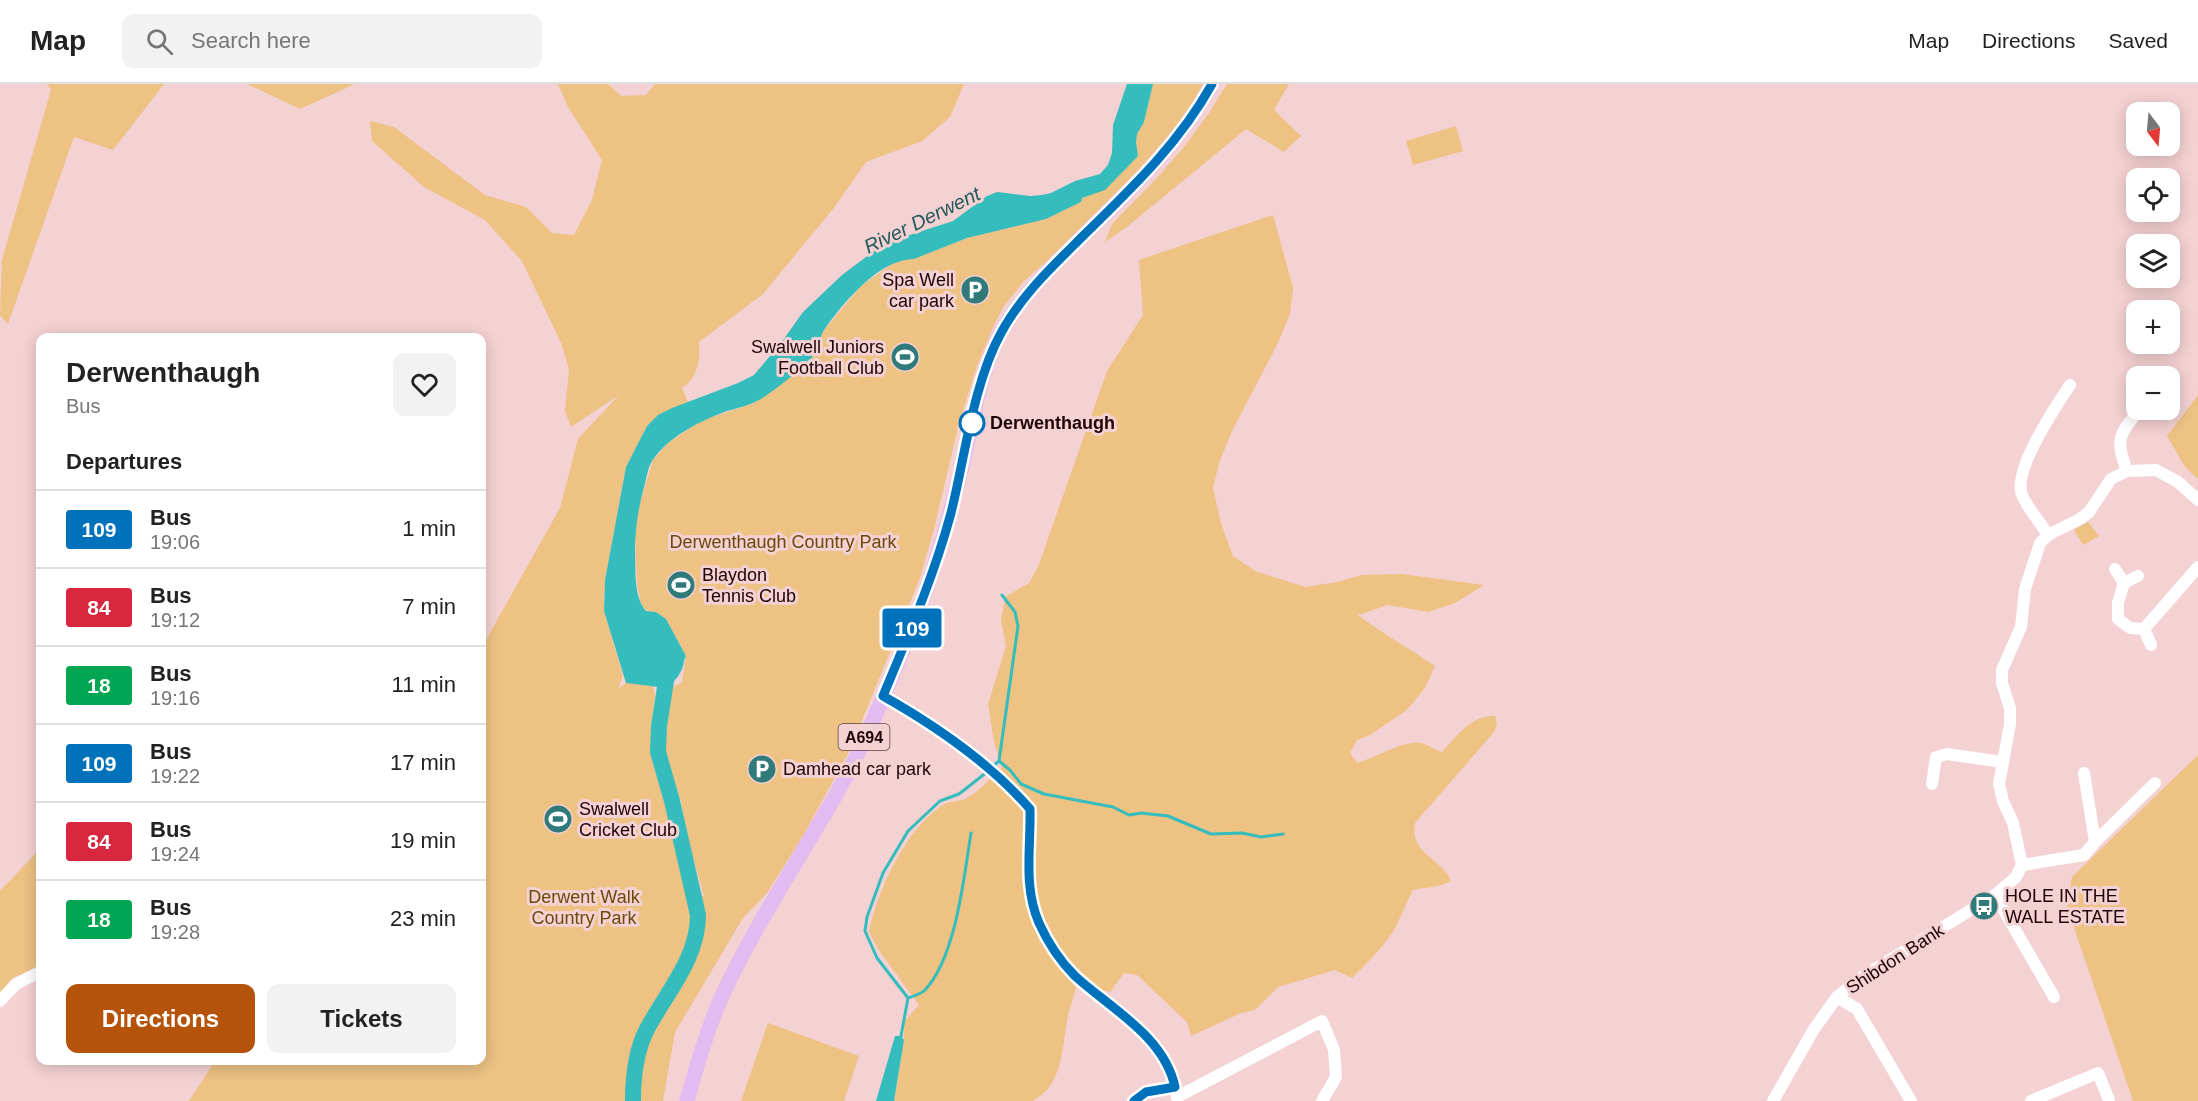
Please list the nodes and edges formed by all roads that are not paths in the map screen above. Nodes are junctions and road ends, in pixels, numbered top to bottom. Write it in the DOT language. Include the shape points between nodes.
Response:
graph roads {
  1 [pos="1212,84"];
  2 [pos="2070,385"];
  3 [pos="2131,420"];
  4 [pos="2127,471"];
  5 [pos="2198,500"];
  6 [pos="2048,535"];
  7 [pos="2198,567"];
  8 [pos="2115,568"];
  9 [pos="2138,576"];
  10 [pos="2124,583"];
  11 [pos="2144,629"];
  12 [pos="2151,645"];
  13 [pos="883,696"];
  14 [pos="2002,762"];
  15 [pos="2084,773"];
  16 [pos="2155,783"];
  17 [pos="1932,784"];
  18 [pos="2095,842"];
  19 [pos="2022,865"];
  20 [pos="1995,895"];
  21 [pos="36,974"];
  22 [pos="1837,997"];
  23 [pos="2054,997"];
  24 [pos="0,1001"];
  25 [pos="1177,1095"];
  26 [pos="2109,1100"];
  27 [pos="687,1101"];
  28 [pos="1134,1101"];
  29 [pos="1322,1101"];
  30 [pos="1773,1101"];
  31 [pos="1911,1101"];
  32 [pos="2031,1101"];
  1 -- 13 [label="main road, A694" via="1180,134 1036,283 1000,334 979,393 933,574"];
  2 -- 6 [label="street" via="2040,430 2021,480 2021,494"];
  3 -- 4 [label="street" via="2119,442"];
  4 -- 5 [label="street" via="2156,470 2178,482"];
  4 -- 6 [label="street" via="2111,479 2089,512"];
  6 -- 14 [label="street" via="2036,552 2025,589 2021,627 2002,670 2010,708"];
  7 -- 11 [label="street"];
  8 -- 10 [label="street"];
  9 -- 10 [label="street"];
  10 -- 11 [label="street" via="2118,619 2130,628"];
  11 -- 12 [label="street"];
  13 -- 25 [label="street" via="978,761 1030,809 1029,890 1038,922 1053,950 1075,976 1157,1048 1171,1071"];
  13 -- 27 [label="main road, A694" via="844,780 722,997"];
  14 -- 17 [label="street" via="1947,754 1936,757"];
  14 -- 19 [label="street" via="1999,784"];
  15 -- 18 [label="street"];
  16 -- 18 [label="street"];
  18 -- 19 [label="street" via="2084,855"];
  19 -- 20 [label="street, Shibdon Bank" via="2016,877"];
  20 -- 22 [label="street, Shibdon Bank" via="1862,977"];
  20 -- 23 [label="street"];
  21 -- 24 [label="street" via="16,984"];
  22 -- 30 [label="street, Shibdon Bank"];
  22 -- 31 [label="street" via="1857,1009"];
  25 -- 28 [label="street" via="1146,1092"];
  25 -- 29 [label="street" via="1322,1022 1334,1050 1336,1077"];
  26 -- 32 [label="street" via="2098,1073"];
}
